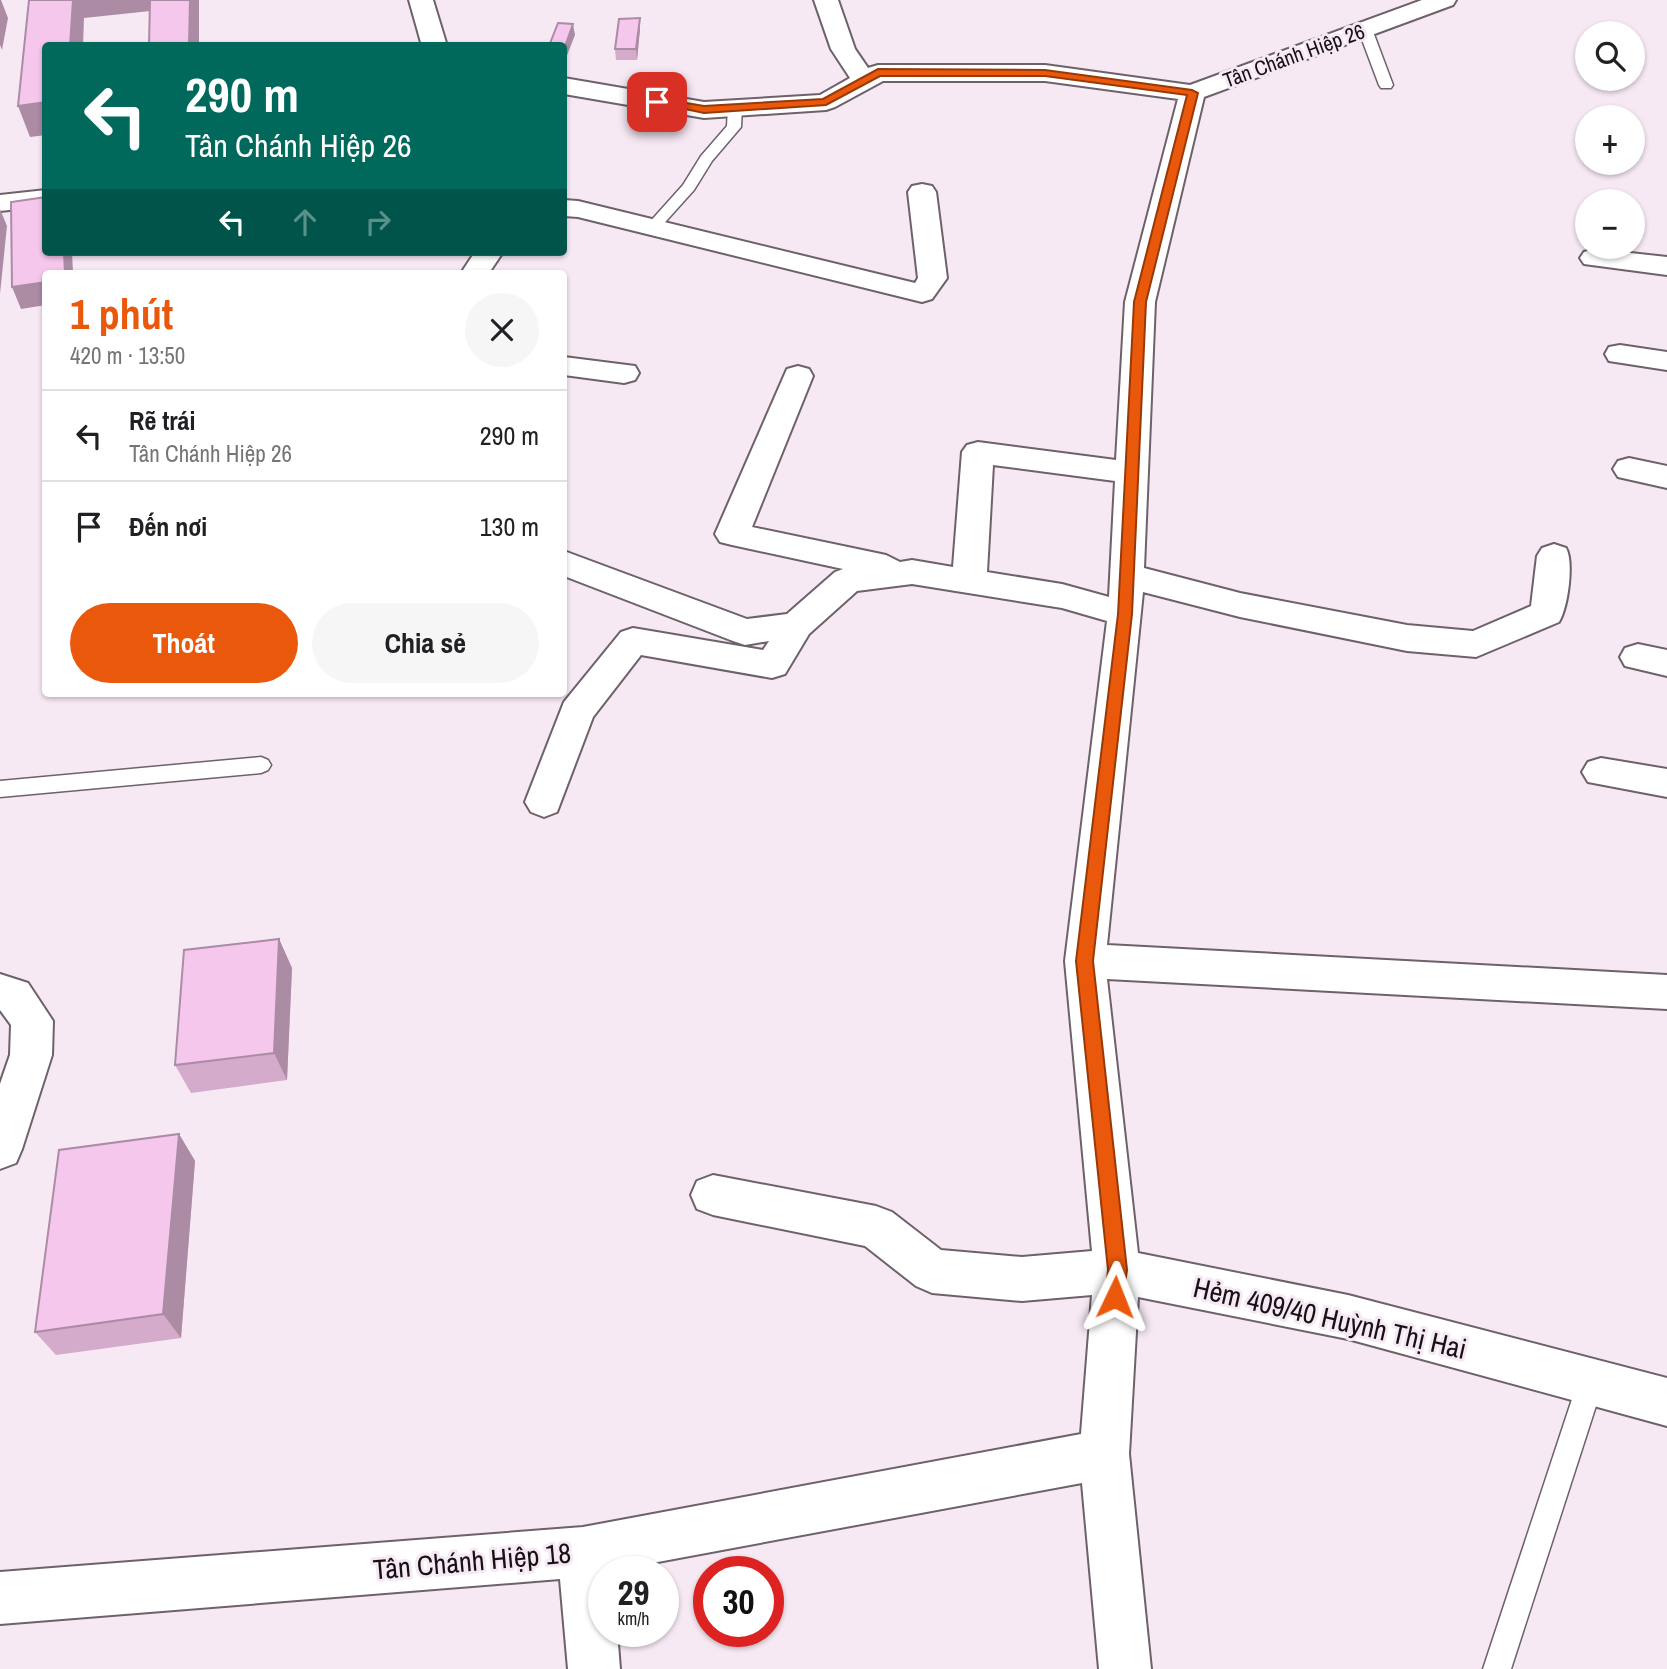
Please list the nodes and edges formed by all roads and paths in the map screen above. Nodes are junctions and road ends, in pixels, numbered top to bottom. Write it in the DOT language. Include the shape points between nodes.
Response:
graph roads {
  1 [pos="421,0"];
  2 [pos="826,0"];
  3 [pos="1444,0"];
  4 [pos="1365,29"];
  5 [pos="433,42"];
  6 [pos="864,80"];
  7 [pos="1386,85"];
  8 [pos="567,87"];
  9 [pos="1192,93"];
  10 [pos="735,108"];
  11 [pos="922,192"];
  12 [pos="42,198"];
  13 [pos="0,203"];
  14 [pos="567,208"];
  15 [pos="653,227"];
  16 [pos="1604,259"];
  17 [pos="1667,265"];
  18 [pos="1620,354"];
  19 [pos="1667,360"];
  20 [pos="567,366"];
  21 [pos="624,373"];
  22 [pos="799,376"];
  23 [pos="1629,469"];
  24 [pos="1132,472"];
  25 [pos="1667,477"];
  26 [pos="1554,556"];
  27 [pos="567,564"];
  28 [pos="912,572"];
  29 [pos="1128,576"];
  30 [pos="969,581"];
  31 [pos="1125,614"];
  32 [pos="797,625"];
  33 [pos="261,765"];
  34 [pos="1601,772"];
  35 [pos="1667,783"];
  36 [pos="0,789"];
  37 [pos="544,802"];
  38 [pos="1084,961"];
  39 [pos="0,991"];
  40 [pos="1667,992"];
  41 [pos="0,1149"];
  42 [pos="713,1195"];
  43 [pos="1117,1270"];
  44 [pos="1591,1381"];
  45 [pos="1667,1402"];
  46 [pos="1104,1454"];
  47 [pos="583,1552"];
  48 [pos="0,1598"];
  49 [pos="594,1669"];
  50 [pos="1125,1669"];
  51 [pos="1497,1669"];
  1 -- 5 [label="street"];
  2 -- 6 [label="street" via="842,49"];
  3 -- 4 [label="street, Tân Chánh Hiệp 26"];
  4 -- 7 [label="lane"];
  4 -- 9 [label="street, Tân Chánh Hiệp 26"];
  6 -- 9 [label="street, Tân Chánh Hiệp 26" via="878,72 1045,73"];
  6 -- 10 [label="street, Tân Chánh Hiệp 26" via="826,102"];
  8 -- 10 [label="street, Tân Chánh Hiệp 26" via="704,110"];
  9 -- 24 [label="street" via="1140,302"];
  10 -- 15 [label="lane" via="734,127"];
  11 -- 15 [label="street" via="933,278 922,293"];
  12 -- 13 [label="street"];
  14 -- 15 [label="street"];
  16 -- 17 [label="street"];
  18 -- 19 [label="street"];
  20 -- 21 [label="street"];
  22 -- 28 [label="street" via="733,534"];
  23 -- 25 [label="street"];
  24 -- 29 [label="street"];
  24 -- 30 [label="street" via="978,452"];
  26 -- 29 [label="street" via="1548,613 1476,644 1407,638 1240,605"];
  27 -- 32 [label="street" via="745,632"];
  28 -- 30 [label="street"];
  28 -- 32 [label="street" via="846,580"];
  29 -- 31 [label="street"];
  30 -- 31 [label="street" via="1062,596"];
  31 -- 38 [label="street"];
  32 -- 37 [label="street" via="772,664 633,641 577,712"];
  33 -- 36 [label="lane"];
  34 -- 35 [label="street"];
  38 -- 40 [label="street"];
  38 -- 43 [label="street"];
  39 -- 41 [label="street" via="13,995 32,1021 31,1055"];
  42 -- 43 [label="street, Hẻm 409/40 Huỳnh Thị Hai" via="876,1227 932,1271 1022,1279"];
  43 -- 44 [label="street, Hẻm 409/40 Huỳnh Thị Hai" via="1348,1317"];
  43 -- 46 [label="street"];
  44 -- 45 [label="street, Hẻm 409/40 Huỳnh Thị Hai"];
  44 -- 51 [label="lane"];
  46 -- 47 [label="street, Tân Chánh Hiệp 18"];
  46 -- 50 [label="street"];
  47 -- 48 [label="street, Tân Chánh Hiệp 18"];
  47 -- 49 [label="street"];
}
